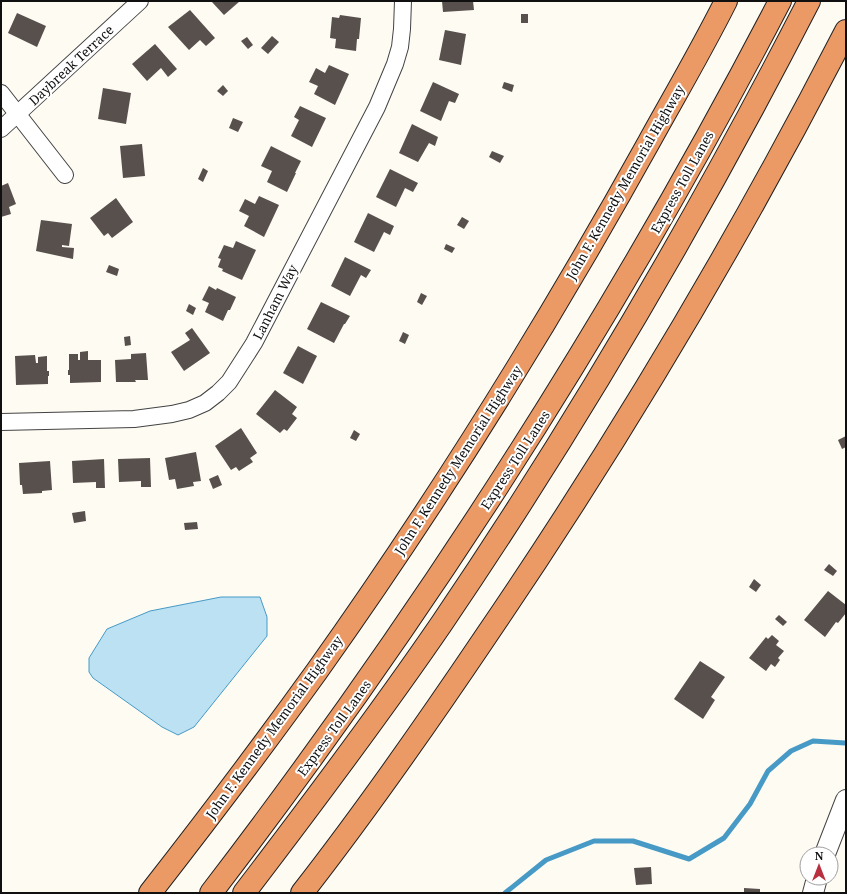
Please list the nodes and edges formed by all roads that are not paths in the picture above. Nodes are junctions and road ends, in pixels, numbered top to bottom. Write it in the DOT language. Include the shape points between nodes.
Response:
graph roads {
  1 [pos="140,1"];
  2 [pos="403,1"];
  3 [pos="726,1"];
  4 [pos="780,1"];
  5 [pos="809,1"];
  6 [pos="846,31"];
  7 [pos="1,93"];
  8 [pos="18,113"];
  9 [pos="1,129"];
  10 [pos="65,174"];
  11 [pos="1,422"];
  12 [pos="846,800"];
  13 [pos="828,846"];
  14 [pos="150,893"];
  15 [pos="211,893"];
  16 [pos="244,893"];
  17 [pos="302,893"];
  1 -- 8 [label="street, Daybreak Terrace"];
  2 -- 11 [label="street, Lanham Way" via="400,47 377,107 254,343 229,382 205,402 189,410 172,414 134,419"];
  3 -- 14 [label="highway, John F. Kennedy Memorial Highway" via="605,222 524,358 418,523 317,670"];
  4 -- 15 [label="highway, Express Toll Lanes" via="644,250 520,453 368,680"];
  5 -- 16 [label="highway, Express Toll Lanes" via="672,254 546,463 442,623 351,752"];
  6 -- 17 [label="highway" via="726,253 600,462 516,592 413,742"];
  7 -- 8 [label="street"];
  8 -- 9 [label="street, Daybreak Terrace"];
  8 -- 10 [label="street"];
  12 -- 13 [label="street"];
}
